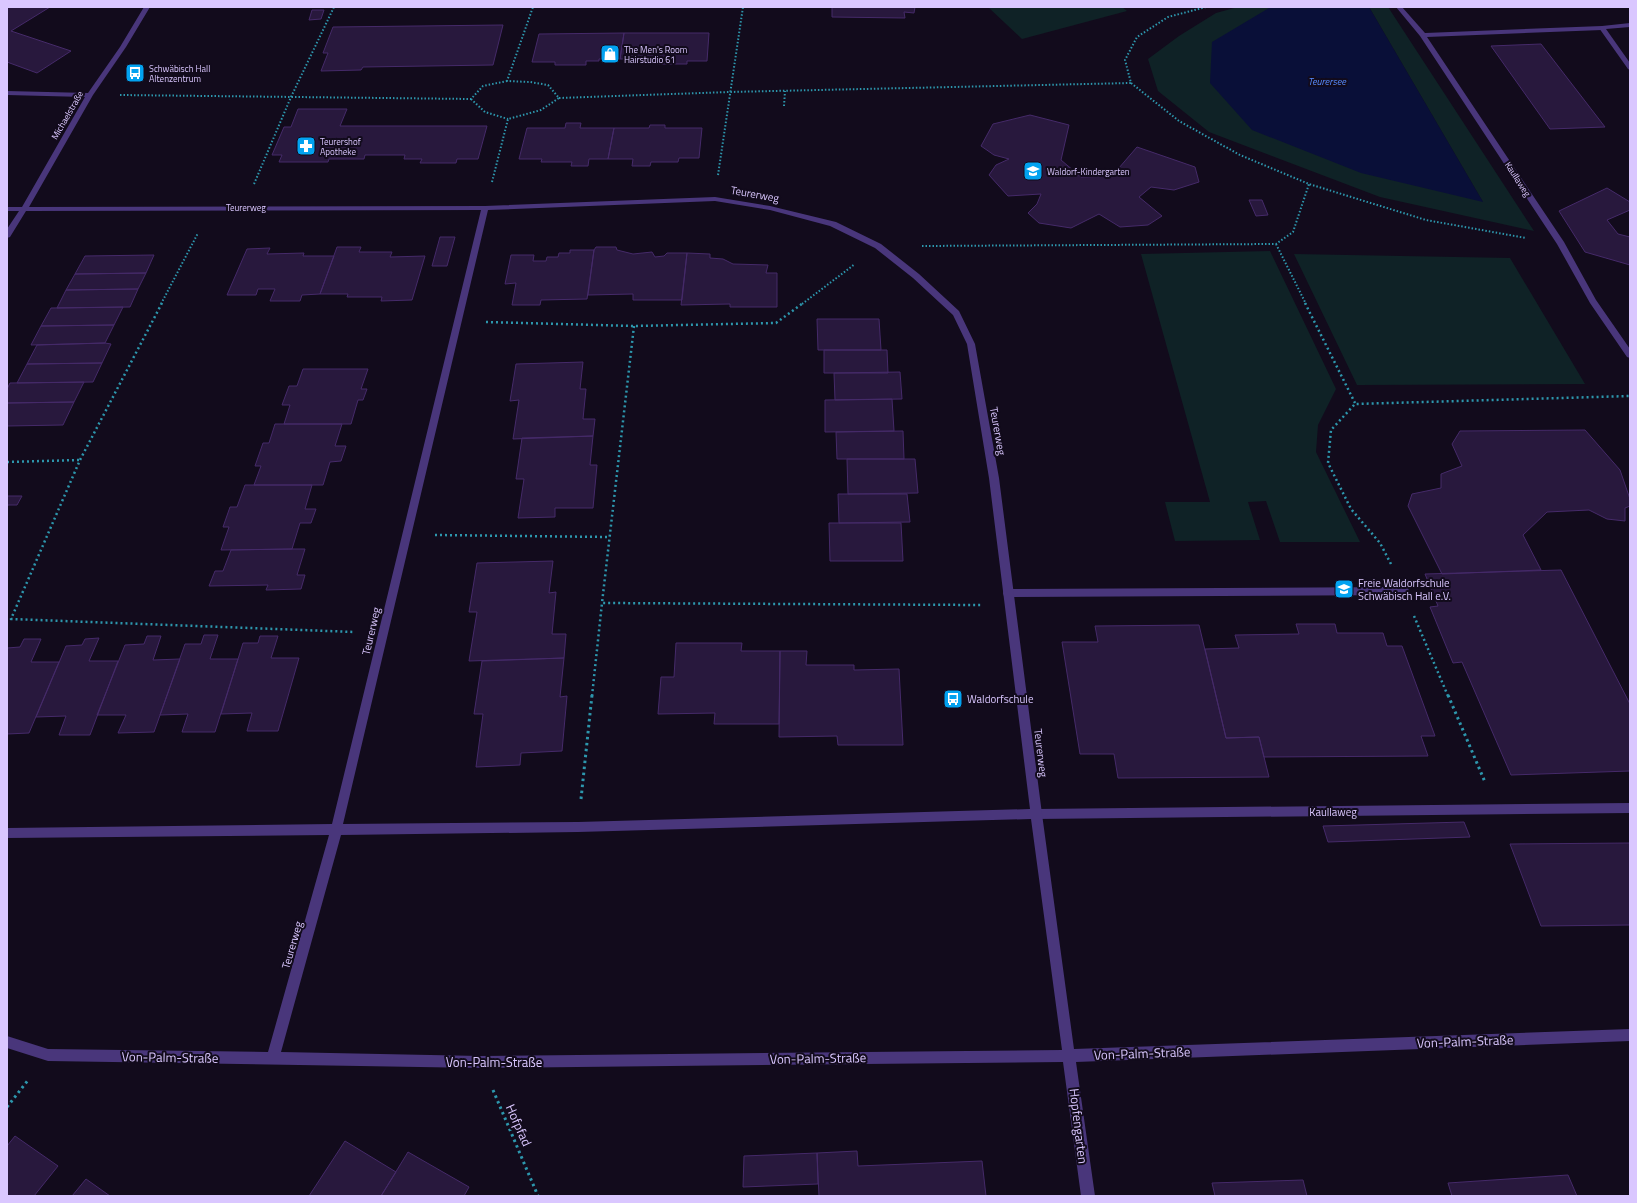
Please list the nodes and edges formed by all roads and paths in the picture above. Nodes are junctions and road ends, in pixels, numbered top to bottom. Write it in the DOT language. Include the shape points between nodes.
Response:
graph roads {
  1 [pos="146,7"];
  2 [pos="334,7"];
  3 [pos="534,7"];
  4 [pos="743,7"];
  5 [pos="1206,7"];
  6 [pos="1399,7"];
  7 [pos="1630,25"];
  8 [pos="1602,28"];
  9 [pos="1423,35"];
  10 [pos="1630,68"];
  11 [pos="507,81"];
  12 [pos="1131,83"];
  13 [pos="785,91"];
  14 [pos="729,92"];
  15 [pos="7,93"];
  16 [pos="90,95"];
  17 [pos="291,97"];
  18 [pos="559,98"];
  19 [pos="471,100"];
  20 [pos="784,106"];
  21 [pos="508,119"];
  22 [pos="1309,184"];
  23 [pos="715,199"];
  24 [pos="211,207"];
  25 [pos="247,207"];
  26 [pos="485,208"];
  27 [pos="7,209"];
  28 [pos="24,209"];
  29 [pos="7,235"];
  30 [pos="1276,244"];
  31 [pos="1561,244"];
  32 [pos="878,246"];
  33 [pos="458,321"];
  34 [pos="634,326"];
  35 [pos="1630,355"];
  36 [pos="1630,396"];
  37 [pos="1355,404"];
  38 [pos="80,460"];
  39 [pos="7,462"];
  40 [pos="407,535"];
  41 [pos="609,537"];
  42 [pos="1404,591"];
  43 [pos="1008,593"];
  44 [pos="602,603"];
  45 [pos="1010,606"];
  46 [pos="383,633"];
  47 [pos="1630,808"];
  48 [pos="1497,810"];
  49 [pos="1036,814"];
  50 [pos="578,827"];
  51 [pos="336,831"];
  52 [pos="7,833"];
  53 [pos="1630,1035"];
  54 [pos="7,1042"];
  55 [pos="1070,1056"];
  56 [pos="273,1058"];
  57 [pos="480,1062"];
  58 [pos="538,1196"];
  59 [pos="1088,1196"];
  1 -- 16 [label="street, Michaelstraße" via="123,47"];
  2 -- 17 [label="path"];
  3 -- 11 [label="path"];
  4 -- 14 [label="path"];
  5 -- 12 [label="path" via="1168,17 1137,37 1125,60"];
  6 -- 9 [label="street, Kaullaweg"];
  7 -- 8 [label="street"];
  8 -- 9 [label="street"];
  8 -- 10 [label="street"];
  9 -- 31 [label="street, Kaullaweg"];
  11 -- 18 [label="path" via="548,85"];
  11 -- 19 [label="path" via="483,86"];
  12 -- 13 [label="path"];
  12 -- 22 [label="path" via="1186,125 1240,155"];
  13 -- 14 [label="path"];
  13 -- 20 [label="path"];
  14 -- 18 [label="path"];
  14 -- 23 [label="path"];
  15 -- 16 [label="street"];
  16 -- 17 [label="path"];
  16 -- 28 [label="street, Michaelstraße"];
  17 -- 19 [label="path"];
  17 -- 25 [label="path" via="254,183"];
  18 -- 21 [label="path" via="549,108"];
  19 -- 21 [label="path" via="485,112"];
  21 -- 26 [label="path"];
  22 -- 30 [label="path" via="1293,232"];
  22 -- 31 [label="path" via="1426,220"];
  23 -- 26 [label="street, Teurerweg"];
  23 -- 32 [label="street, Teurerweg" via="770,208 833,224"];
  24 -- 25 [label="street, Teurerweg"];
  24 -- 28 [label="street, Teurerweg"];
  24 -- 38 [label="path"];
  25 -- 26 [label="street, Teurerweg"];
  26 -- 33 [label="street, Teurerweg"];
  27 -- 28 [label="street, Teurerweg"];
  28 -- 29 [label="street, Michaelstraße"];
  30 -- 32 [label="path"];
  30 -- 37 [label="path"];
  31 -- 35 [label="street, Kaullaweg" via="1593,301"];
  32 -- 34 [label="path" via="776,323"];
  32 -- 43 [label="street, Teurerweg" via="916,276 956,313 970,344 994,478"];
  33 -- 34 [label="path"];
  33 -- 40 [label="street, Teurerweg"];
  34 -- 41 [label="path"];
  36 -- 37 [label="path"];
  37 -- 42 [label="path" via="1331,430 1328,464 1351,509 1380,543"];
  38 -- 39 [label="path"];
  38 -- 46 [label="path" via="11,619"];
  40 -- 41 [label="path"];
  40 -- 46 [label="street, Teurerweg"];
  41 -- 44 [label="path"];
  42 -- 43 [label="street"];
  42 -- 48 [label="path"];
  43 -- 45 [label="street, Teurerweg"];
  44 -- 45 [label="path"];
  44 -- 50 [label="path"];
  45 -- 49 [label="street, Teurerweg"];
  46 -- 51 [label="street, Teurerweg"];
  47 -- 48 [label="street, Kaullaweg"];
  48 -- 49 [label="street, Kaullaweg"];
  49 -- 50 [label="street"];
  49 -- 55 [label="street, Teurerweg"];
  50 -- 51 [label="street"];
  51 -- 52 [label="street"];
  51 -- 56 [label="street, Teurerweg"];
  53 -- 55 [label="street, Von-Palm-Straße"];
  54 -- 56 [label="street, Von-Palm-Straße" via="48,1055"];
  55 -- 57 [label="street, Von-Palm-Straße"];
  55 -- 59 [label="street, Hopfengarten"];
  56 -- 57 [label="street, Von-Palm-Straße"];
  57 -- 58 [label="path, Hofpfad"];
}
